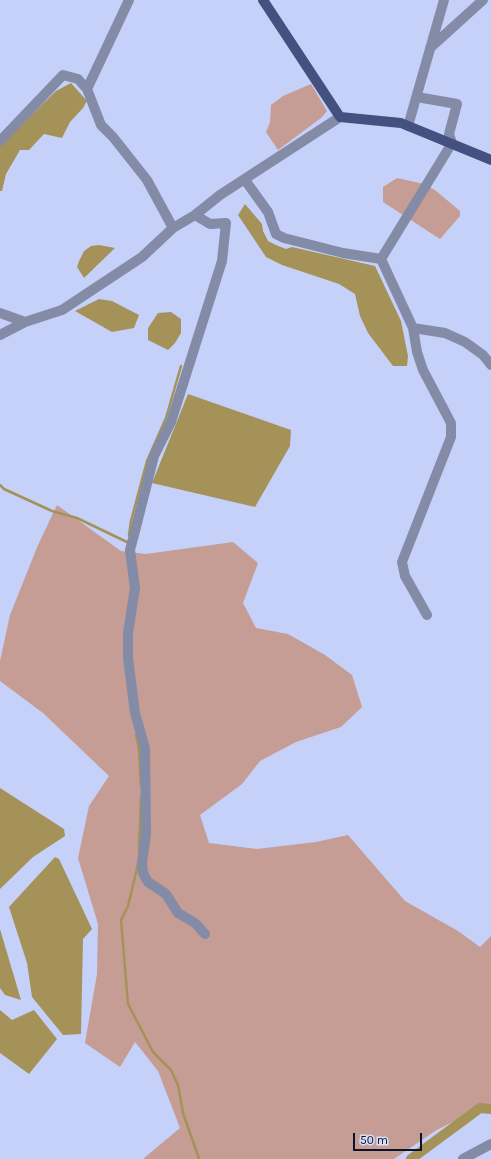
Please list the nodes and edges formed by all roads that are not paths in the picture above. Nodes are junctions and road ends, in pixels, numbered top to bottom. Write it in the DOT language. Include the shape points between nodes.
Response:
graph roads {
  1 [pos="129,0"];
  2 [pos="263,0"];
  3 [pos="444,0"];
  4 [pos="484,0"];
  5 [pos="430,48"];
  6 [pos="87,89"];
  7 [pos="417,97"];
  8 [pos="340,117"];
  9 [pos="408,126"];
  10 [pos="0,141"];
  11 [pos="452,143"];
  12 [pos="491,160"];
  13 [pos="245,180"];
  14 [pos="195,215"];
  15 [pos="173,228"];
  16 [pos="381,259"];
  17 [pos="0,313"];
  18 [pos="25,322"];
  19 [pos="413,328"];
  20 [pos="0,335"];
  21 [pos="491,365"];
  22 [pos="428,615"];
  23 [pos="205,934"];
  24 [pos="491,1144"];
  25 [pos="463,1159"];
  1 -- 6 [label="street"];
  2 -- 8 [label="main road"];
  3 -- 5 [label="street"];
  4 -- 5 [label="street"];
  5 -- 7 [label="street"];
  6 -- 10 [label="street" via="78,79 63,75"];
  6 -- 15 [label="street" via="101,125 147,180"];
  7 -- 9 [label="street"];
  7 -- 11 [label="street" via="457,104 450,134"];
  8 -- 9 [label="main road" via="401,123"];
  8 -- 13 [label="street"];
  9 -- 11 [label="main road"];
  11 -- 12 [label="main road"];
  11 -- 16 [label="street"];
  13 -- 14 [label="street" via="220,194"];
  13 -- 16 [label="street" via="268,212 276,234 342,253"];
  14 -- 15 [label="street"];
  14 -- 23 [label="street" via="210,224 226,223 222,261 171,422 154,456 130,550 135,588 128,633 128,658 135,713 145,748 146,834 143,873 148,882 166,894 178,913 195,923"];
  15 -- 18 [label="street" via="142,257 62,310"];
  16 -- 19 [label="street"];
  17 -- 18 [label="street"];
  18 -- 20 [label="street"];
  19 -- 21 [label="street" via="445,333 465,342 483,355"];
  19 -- 22 [label="street" via="423,370 451,423 451,437 402,562 405,576"];
  24 -- 25 [label="street"];
}
